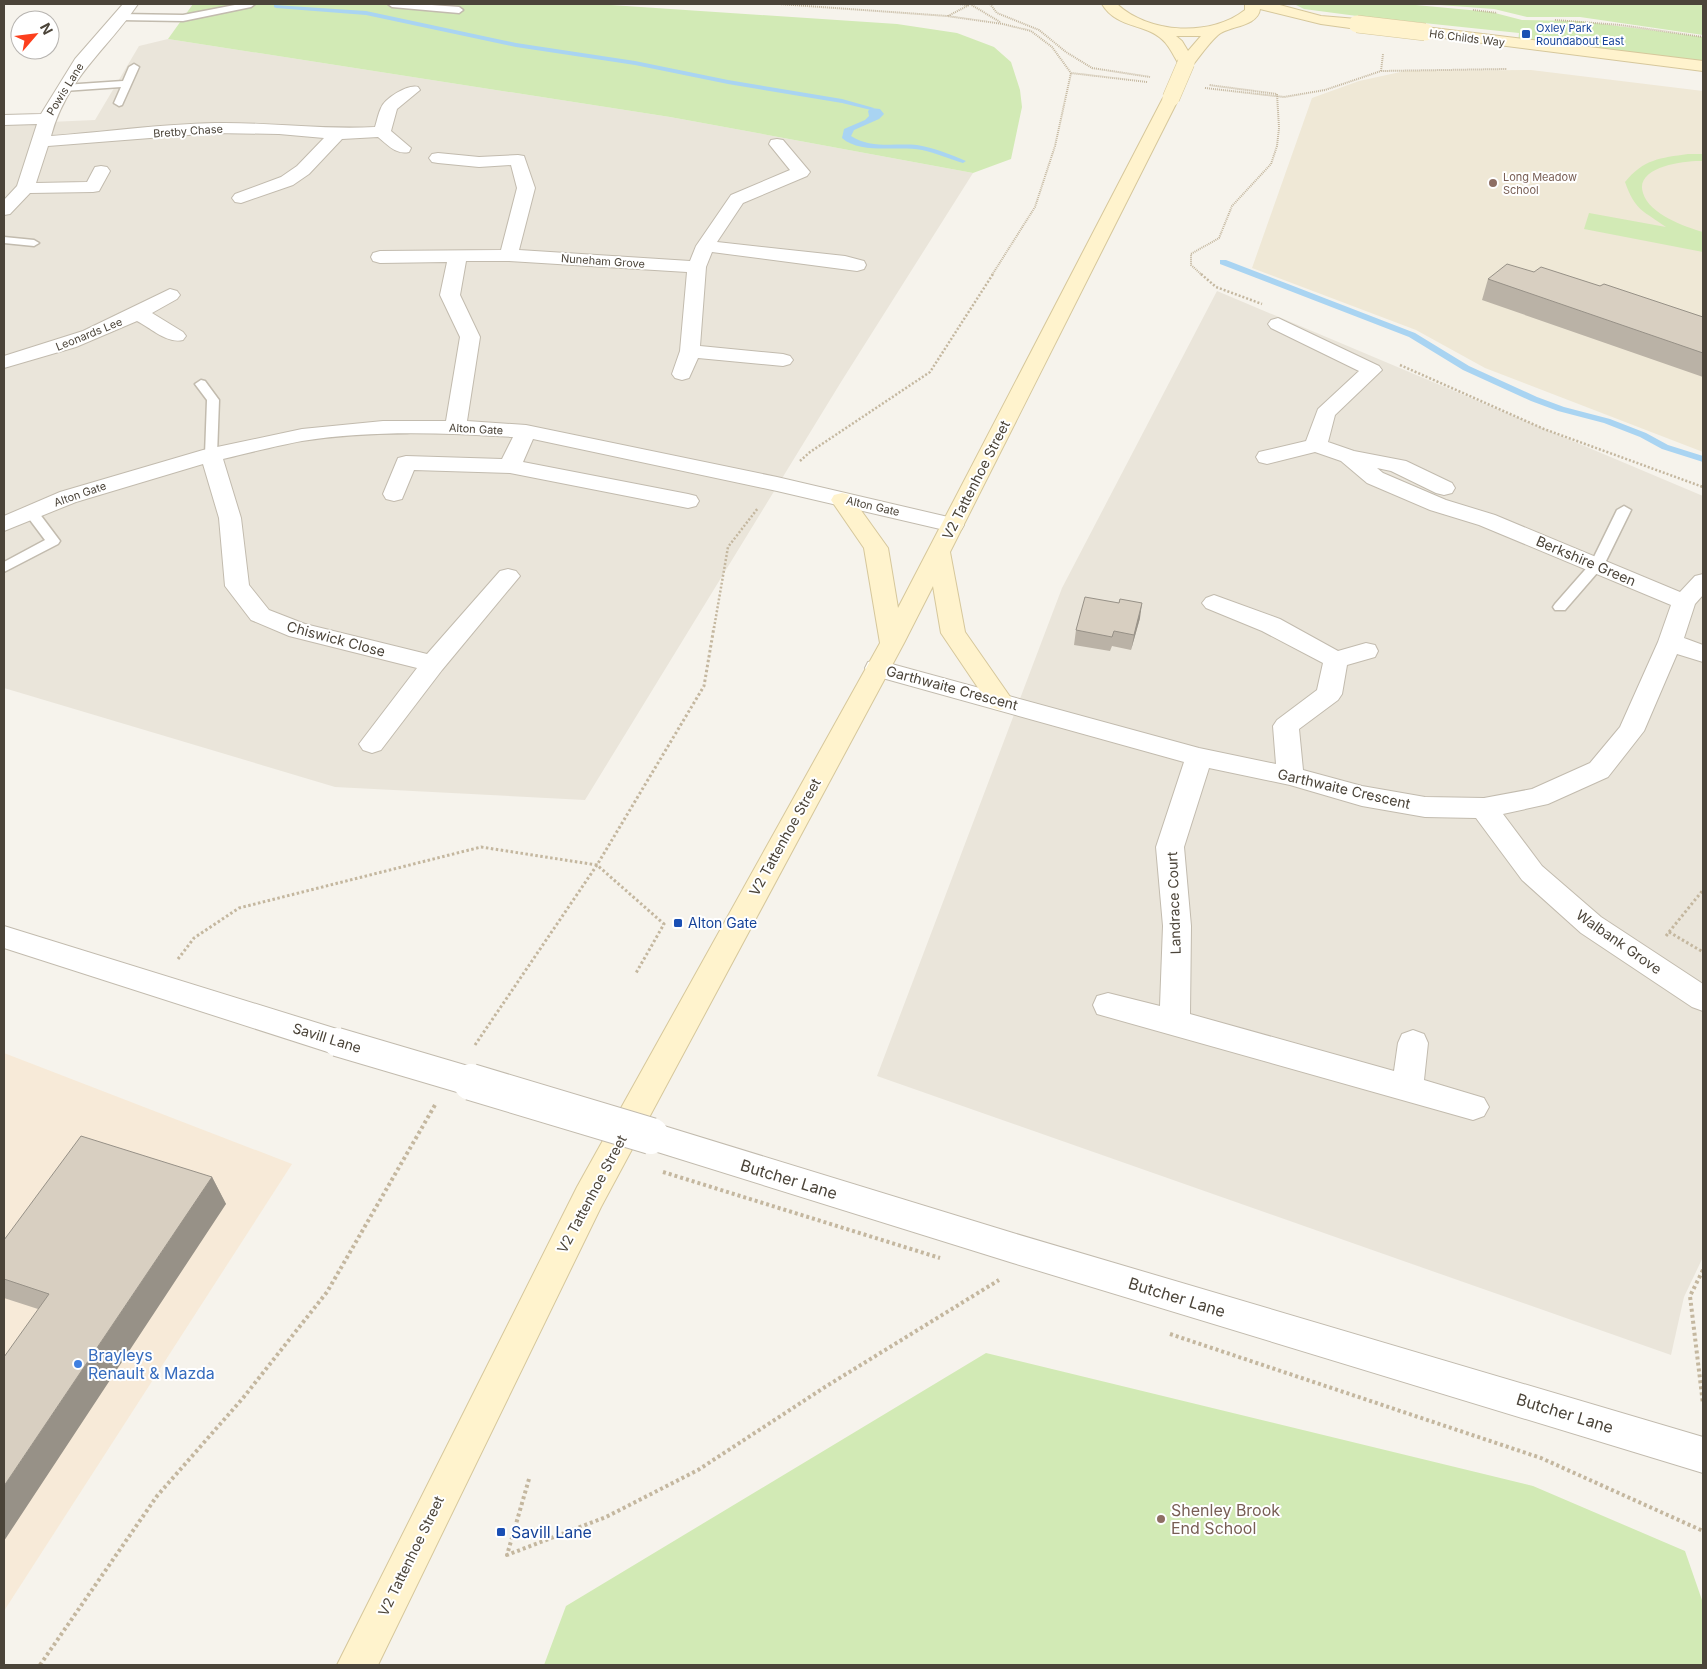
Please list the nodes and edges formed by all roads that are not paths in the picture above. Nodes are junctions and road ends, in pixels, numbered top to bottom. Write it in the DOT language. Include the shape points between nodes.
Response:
graph roads {
  1 [pos="131,4"];
  2 [pos="251,4"];
  3 [pos="392,4"];
  4 [pos="1093,4"];
  5 [pos="1109,4"];
  6 [pos="1252,4"];
  7 [pos="1260,4"];
  8 [pos="459,10"];
  9 [pos="120,17"];
  10 [pos="1128,20"];
  11 [pos="1321,20"];
  12 [pos="1233,25"];
  13 [pos="1157,28"];
  14 [pos="1214,30"];
  15 [pos="1186,63"];
  16 [pos="1703,66"];
  17 [pos="134,67"];
  18 [pos="125,84"];
  19 [pos="64,88"];
  20 [pos="412,90"];
  21 [pos="119,103"];
  22 [pos="47,119"];
  23 [pos="4,120"];
  24 [pos="382,132"];
  25 [pos="337,134"];
  26 [pos="39,142"];
  27 [pos="777,144"];
  28 [pos="403,148"];
  29 [pos="438,158"];
  30 [pos="101,171"];
  31 [pos="25,188"];
  32 [pos="241,198"];
  33 [pos="4,210"];
  34 [pos="4,240"];
  35 [pos="34,243"];
  36 [pos="705,246"];
  37 [pos="509,255"];
  38 [pos="380,257"];
  39 [pos="457,257"];
  40 [pos="857,265"];
  41 [pos="697,267"];
  42 [pos="170,295"];
  43 [pos="139,314"];
  44 [pos="1278,324"];
  45 [pos="176,336"];
  46 [pos="690,351"];
  47 [pos="783,360"];
  48 [pos="4,362"];
  49 [pos="682,374"];
  50 [pos="201,384"];
  51 [pos="456,427"];
  52 [pos="526,431"];
  53 [pos="1316,445"];
  54 [pos="211,455"];
  55 [pos="1267,457"];
  56 [pos="510,466"];
  57 [pos="394,494"];
  58 [pos="842,500"];
  59 [pos="688,501"];
  60 [pos="1624,510"];
  61 [pos="31,512"];
  62 [pos="4,524"];
  63 [pos="953,525"];
  64 [pos="939,554"];
  65 [pos="1597,565"];
  66 [pos="4,568"];
  67 [pos="508,576"];
  68 [pos="1703,581"];
  69 [pos="1684,602"];
  70 [pos="1214,603"];
  71 [pos="1560,607"];
  72 [pos="1670,642"];
  73 [pos="892,644"];
  74 [pos="1366,651"];
  75 [pos="1703,654"];
  76 [pos="1336,660"];
  77 [pos="433,664"];
  78 [pos="877,668"];
  79 [pos="1000,702"];
  80 [pos="372,744"];
  81 [pos="1199,757"];
  82 [pos="1290,776"];
  83 [pos="1484,808"];
  84 [pos="4,938"];
  85 [pos="1703,999"];
  86 [pos="1108,1005"];
  87 [pos="1175,1022"];
  88 [pos="1413,1043"];
  89 [pos="1407,1088"];
  90 [pos="1473,1107"];
  91 [pos="651,1136"];
  92 [pos="1703,1455"];
  93 [pos="357,1665"];
  1 -- 9 [label="street, Powis Lane"];
  2 -- 9 [label="lane" via="183,18"];
  3 -- 8 [label="lane"];
  4 -- 10 [label="street"];
  5 -- 10 [label="street"];
  6 -- 12 [label="street" via="1246,19"];
  7 -- 11 [label="street, H6 Childs Way"];
  9 -- 19 [label="street, Powis Lane" via="81,62"];
  10 -- 13 [label="street"];
  11 -- 12 [label="street, H6 Childs Way"];
  11 -- 16 [label="street, H6 Childs Way, bridge"];
  12 -- 14 [label="street"];
  13 -- 14 [label="street"];
  13 -- 15 [label="street" via="1177,44"];
  14 -- 15 [label="street, V2 Tattenhoe Street"];
  15 -- 63 [label="street, V2 Tattenhoe Street, bridge" via="1158,86"];
  17 -- 18 [label="lane"];
  18 -- 19 [label="lane"];
  18 -- 21 [label="lane"];
  19 -- 22 [label="street, Powis Lane"];
  20 -- 24 [label="street" via="389,107"];
  22 -- 23 [label="street"];
  22 -- 26 [label="street, Powis Lane"];
  24 -- 25 [label="street, Bretby Chase"];
  24 -- 28 [label="street"];
  25 -- 26 [label="street, Bretby Chase" via="214,128"];
  25 -- 32 [label="street" via="303,170 287,181"];
  26 -- 31 [label="street, Powis Lane"];
  27 -- 36 [label="street" via="801,172 737,199"];
  29 -- 37 [label="street" via="479,162 518,160 526,188"];
  30 -- 31 [label="street" via="88,194"];
  31 -- 33 [label="street, Powis Lane"];
  34 -- 35 [label="lane"];
  36 -- 40 [label="street"];
  36 -- 41 [label="street"];
  37 -- 39 [label="street, Nuneham Grove"];
  37 -- 41 [label="street, Nuneham Grove"];
  38 -- 39 [label="street, Nuneham Grove"];
  39 -- 51 [label="street" via="450,295 470,337"];
  41 -- 46 [label="street"];
  42 -- 43 [label="street, Leonards Lee"];
  43 -- 45 [label="street"];
  43 -- 48 [label="street, Leonards Lee" via="52,350"];
  44 -- 53 [label="street" via="1372,370 1325,413"];
  46 -- 47 [label="street"];
  46 -- 49 [label="street"];
  50 -- 54 [label="lane" via="213,400"];
  51 -- 52 [label="street, Alton Gate"];
  51 -- 54 [label="street, Alton Gate" via="383,427 302,435"];
  52 -- 56 [label="street"];
  52 -- 58 [label="street, Alton Gate"];
  53 -- 55 [label="street"];
  53 -- 65 [label="street, Berkshire Green" via="1349,456 1375,478 1438,505 1488,520"];
  54 -- 61 [label="street, Alton Gate" via="133,477"];
  54 -- 77 [label="street, Chiswick Close" via="230,518 237,586 260,615 298,630"];
  56 -- 57 [label="street" via="406,463"];
  56 -- 59 [label="street"];
  58 -- 63 [label="street, Alton Gate"];
  58 -- 73 [label="street" via="876,548"];
  60 -- 65 [label="lane"];
  61 -- 62 [label="street, Alton Gate"];
  61 -- 66 [label="lane" via="54,541"];
  63 -- 64 [label="street, V2 Tattenhoe Street"];
  64 -- 73 [label="street, V2 Tattenhoe Street"];
  64 -- 79 [label="street" via="953,633"];
  65 -- 69 [label="street, Berkshire Green"];
  65 -- 71 [label="lane"];
  67 -- 77 [label="street"];
  68 -- 69 [label="street, Garthwaite Crescent"];
  69 -- 72 [label="street, Garthwaite Crescent"];
  70 -- 76 [label="street" via="1270,625"];
  72 -- 75 [label="street"];
  72 -- 83 [label="street, Garthwaite Crescent" via="1632,731 1599,770 1538,798"];
  73 -- 78 [label="street, V2 Tattenhoe Street"];
  74 -- 76 [label="street"];
  76 -- 82 [label="street" via="1329,694 1286,726"];
  77 -- 80 [label="street"];
  78 -- 79 [label="street, Garthwaite Crescent"];
  78 -- 93 [label="street, V2 Tattenhoe Street" via="589,1197"];
  79 -- 81 [label="street, Garthwaite Crescent"];
  81 -- 82 [label="street, Garthwaite Crescent"];
  81 -- 87 [label="street, Landrace Court" via="1170,847 1176,926"];
  82 -- 83 [label="street, Garthwaite Crescent" via="1362,796 1425,807"];
  83 -- 85 [label="street, Walbank Grove" via="1532,873 1591,925"];
  84 -- 91 [label="street, Savill Lane, bridge"];
  86 -- 87 [label="street"];
  87 -- 89 [label="street"];
  88 -- 89 [label="street"];
  89 -- 90 [label="street"];
  91 -- 92 [label="street, Butcher Lane" via="939,1241"];
}
